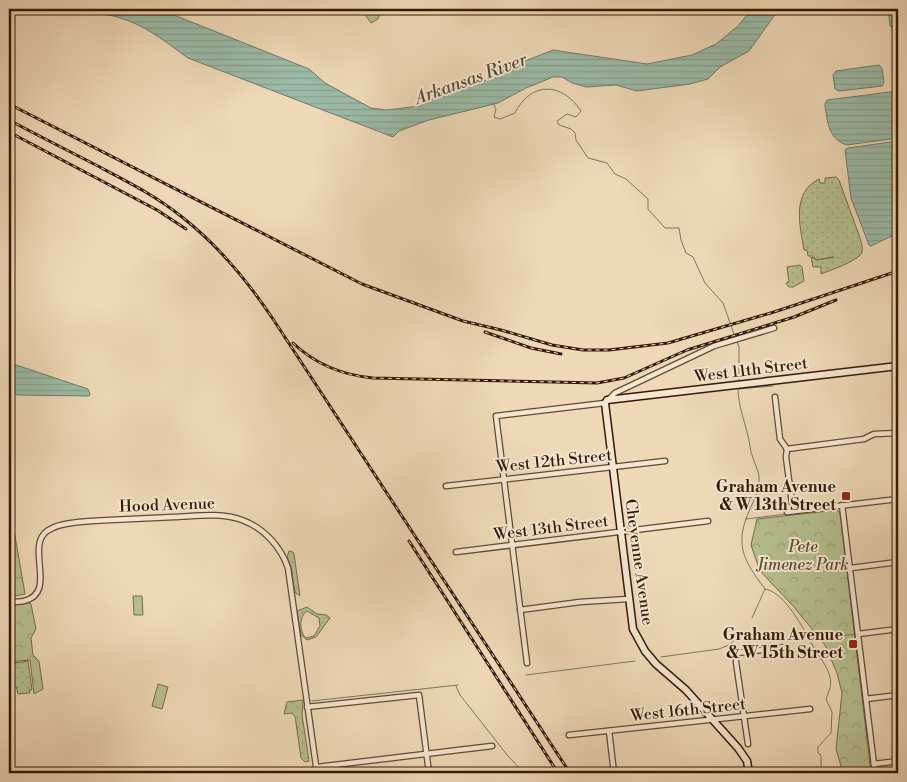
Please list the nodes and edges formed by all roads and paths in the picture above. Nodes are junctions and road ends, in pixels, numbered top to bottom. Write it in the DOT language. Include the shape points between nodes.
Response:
graph roads {
  1 [pos="774,328"];
  2 [pos="898,366"];
  3 [pos="775,397"];
  4 [pos="606,402"];
  5 [pos="898,433"];
  6 [pos="788,449"];
  7 [pos="665,461"];
  8 [pos="612,467"];
  9 [pos="504,478"];
  10 [pos="446,486"];
  11 [pos="898,499"];
  12 [pos="842,505"];
  13 [pos="793,511"];
  14 [pos="787,512"];
  15 [pos="708,521"];
  16 [pos="620,532"];
  17 [pos="511,545"];
  18 [pos="456,552"];
  19 [pos="898,562"];
  20 [pos="851,568"];
  21 [pos="628,599"];
  22 [pos="9,602"];
  23 [pos="520,610"];
  24 [pos="898,629"];
  25 [pos="858,634"];
  26 [pos="787,647"];
  27 [pos="527,663"];
  28 [pos="898,695"];
  29 [pos="866,699"];
  30 [pos="307,707"];
  31 [pos="810,709"];
  32 [pos="744,716"];
  33 [pos="713,721"];
  34 [pos="609,731"];
  35 [pos="569,735"];
  36 [pos="9,744"];
  37 [pos="748,744"];
  38 [pos="492,746"];
  39 [pos="427,754"];
  40 [pos="898,761"];
  41 [pos="874,764"];
  42 [pos="317,768"];
  43 [pos="12,773"];
  44 [pos="318,773"];
  45 [pos="429,773"];
  46 [pos="614,773"];
  47 [pos="749,773"];
  48 [pos="875,773"];
  1 -- 4 [label="street" via="714,346 615,393"];
  2 -- 4 [label="street, West 11th Street"];
  3 -- 6 [label="street" via="780,439"];
  4 -- 8 [label="street, Cheyenne Avenue"];
  4 -- 9 [label="street, West 11th Street" via="496,416"];
  5 -- 6 [label="street"];
  6 -- 13 [label="street" via="786,457"];
  7 -- 8 [label="street, West 12th Street"];
  8 -- 9 [label="street, West 12th Street"];
  8 -- 16 [label="street, Cheyenne Avenue"];
  9 -- 10 [label="street, West 12th Street"];
  9 -- 17 [label="street"];
  11 -- 12 [label="street"];
  12 -- 13 [label="street"];
  12 -- 20 [label="street"];
  13 -- 14 [label="street"];
  15 -- 16 [label="street, West 13th Street"];
  16 -- 17 [label="street, West 13th Street"];
  16 -- 21 [label="street, Cheyenne Avenue"];
  17 -- 18 [label="street, West 13th Street"];
  17 -- 23 [label="street"];
  19 -- 20 [label="street"];
  20 -- 25 [label="street"];
  21 -- 23 [label="street"];
  21 -- 33 [label="street, Cheyenne Avenue" via="633,629 645,651"];
  22 -- 30 [label="street, Hood Avenue" via="24,601 35,593 40,582 41,538 48,530 60,525 214,515 242,520 266,534 277,546 288,568"];
  23 -- 27 [label="street"];
  24 -- 25 [label="street"];
  25 -- 29 [label="street"];
  26 -- 32 [label="street" via="737,653"];
  28 -- 29 [label="street"];
  29 -- 41 [label="street"];
  30 -- 39 [label="street" via="419,695"];
  30 -- 42 [label="street, Hood Avenue"];
  31 -- 32 [label="street, West 16th Street"];
  32 -- 33 [label="street, West 16th Street"];
  32 -- 37 [label="street"];
  33 -- 34 [label="street, West 16th Street"];
  33 -- 47 [label="street, Cheyenne Avenue" via="744,756"];
  34 -- 35 [label="street, West 16th Street"];
  34 -- 46 [label="street"];
  36 -- 43 [label="street"];
  38 -- 39 [label="street"];
  39 -- 42 [label="street"];
  39 -- 45 [label="street"];
  40 -- 41 [label="street"];
  41 -- 48 [label="street"];
  42 -- 44 [label="street, Hood Avenue"];
}
